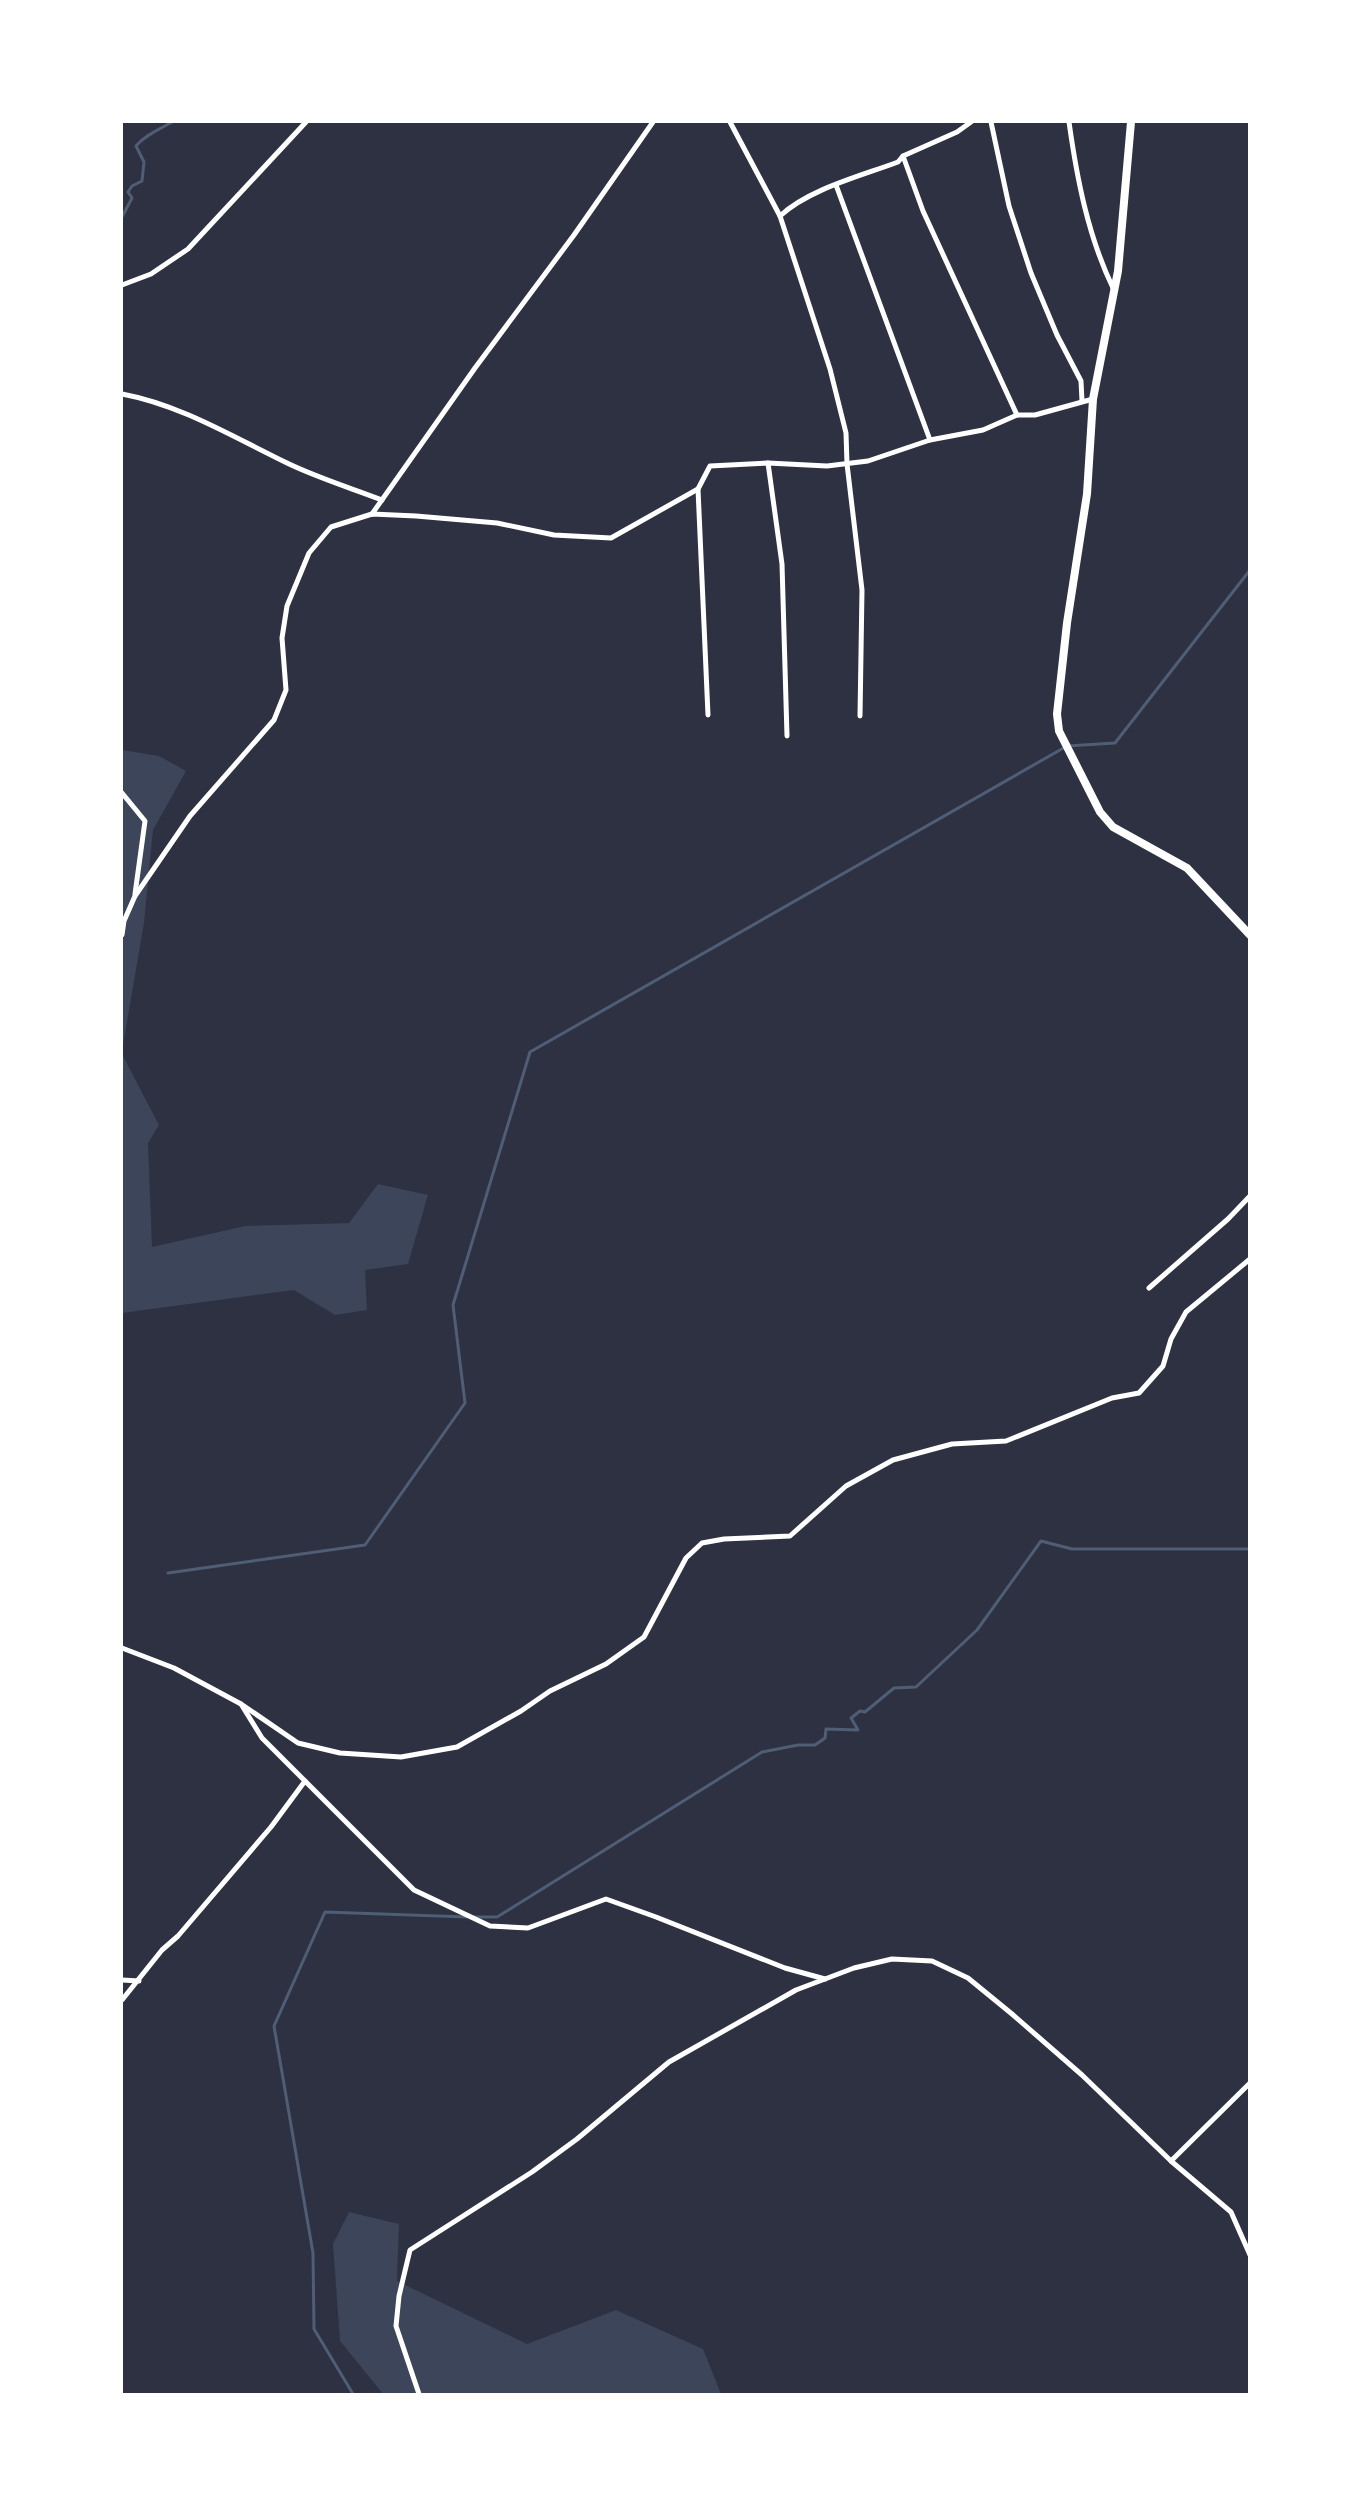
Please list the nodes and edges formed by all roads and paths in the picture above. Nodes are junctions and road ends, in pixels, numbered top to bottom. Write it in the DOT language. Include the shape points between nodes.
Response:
graph roads {
  1 [pos="306,122"];
  2 [pos="653,122"];
  3 [pos="730,122"];
  4 [pos="971,122"];
  5 [pos="991,122"];
  6 [pos="1069,122"];
  7 [pos="1131,122"];
  8 [pos="903,156"];
  9 [pos="836,185"];
  10 [pos="780,216"];
  11 [pos="122,285"];
  12 [pos="1115,292"];
  13 [pos="122,394"];
  14 [pos="1093,399"];
  15 [pos="1082,401"];
  16 [pos="1017,415"];
  17 [pos="930,440"];
  18 [pos="768,463"];
  19 [pos="848,464"];
  20 [pos="698,489"];
  21 [pos="382,500"];
  22 [pos="372,514"];
  23 [pos="708,715"];
  24 [pos="860,716"];
  25 [pos="787,736"];
  26 [pos="122,793"];
  27 [pos="135,896"];
  28 [pos="122,935"];
  29 [pos="1250,935"];
  30 [pos="1250,1196"];
  31 [pos="1250,1259"];
  32 [pos="1149,1288"];
  33 [pos="122,1648"];
  34 [pos="241,1704"];
  35 [pos="305,1781"];
  36 [pos="826,1979"];
  37 [pos="122,1980"];
  38 [pos="139,1981"];
  39 [pos="122,2000"];
  40 [pos="1250,2083"];
  41 [pos="1170,2161"];
  42 [pos="1250,2255"];
  43 [pos="419,2394"];
  1 -- 11 [label="street" via="188,249 152,273"];
  2 -- 21 [label="street"];
  3 -- 10 [label="street"];
  4 -- 8 [label="street"];
  5 -- 15 [label="street" via="1009,206 1031,273 1064,351 1082,381"];
  6 -- 12 [label="street" via="1087,215 1099,258"];
  7 -- 12 [label="main road"];
  8 -- 9 [label="street" via="898,162"];
  8 -- 16 [label="street" via="923,211"];
  9 -- 10 [label="street"];
  9 -- 17 [label="street"];
  10 -- 19 [label="street" via="830,369 846,433"];
  12 -- 14 [label="main road"];
  13 -- 21 [label="street" via="149,399 231,434 288,464"];
  14 -- 15 [label="street"];
  14 -- 29 [label="main road" via="1087,494 1057,714 1059,731 1100,812 1113,827 1187,868"];
  15 -- 16 [label="street" via="1035,415"];
  16 -- 17 [label="street" via="983,430"];
  17 -- 19 [label="street"];
  18 -- 19 [label="street"];
  18 -- 20 [label="street" via="710,466"];
  18 -- 25 [label="street" via="782,564"];
  19 -- 24 [label="street" via="862,590"];
  20 -- 22 [label="street" via="611,538 554,535 485,522"];
  20 -- 23 [label="street"];
  21 -- 22 [label="street"];
  22 -- 27 [label="street" via="331,527 309,553 287,606 282,638 286,690 274,720 190,816"];
  26 -- 27 [label="street" via="145,820"];
  27 -- 28 [label="street"];
  30 -- 32 [label="street"];
  31 -- 34 [label="street" via="1186,1312 1170,1339 1163,1366 1138,1393 1112,1398 1006,1441 952,1444 892,1460 846,1486 790,1536 702,1543 686,1558 644,1637 606,1664 550,1691 457,1747 401,1757 340,1753 298,1743"];
  33 -- 34 [label="street" via="174,1668"];
  34 -- 35 [label="street" via="262,1738"];
  35 -- 36 [label="street" via="414,1890 490,1926 528,1928 606,1899 785,1968"];
  35 -- 38 [label="street" via="271,1827"];
  36 -- 41 [label="street" via="892,1959 932,1961 968,1978 1082,2075"];
  36 -- 43 [label="street" via="796,1990 669,2062 532,2172 410,2250 396,2326"];
  37 -- 38 [label="street"];
  38 -- 39 [label="street"];
  40 -- 41 [label="street"];
  41 -- 42 [label="street" via="1231,2212"];
}
